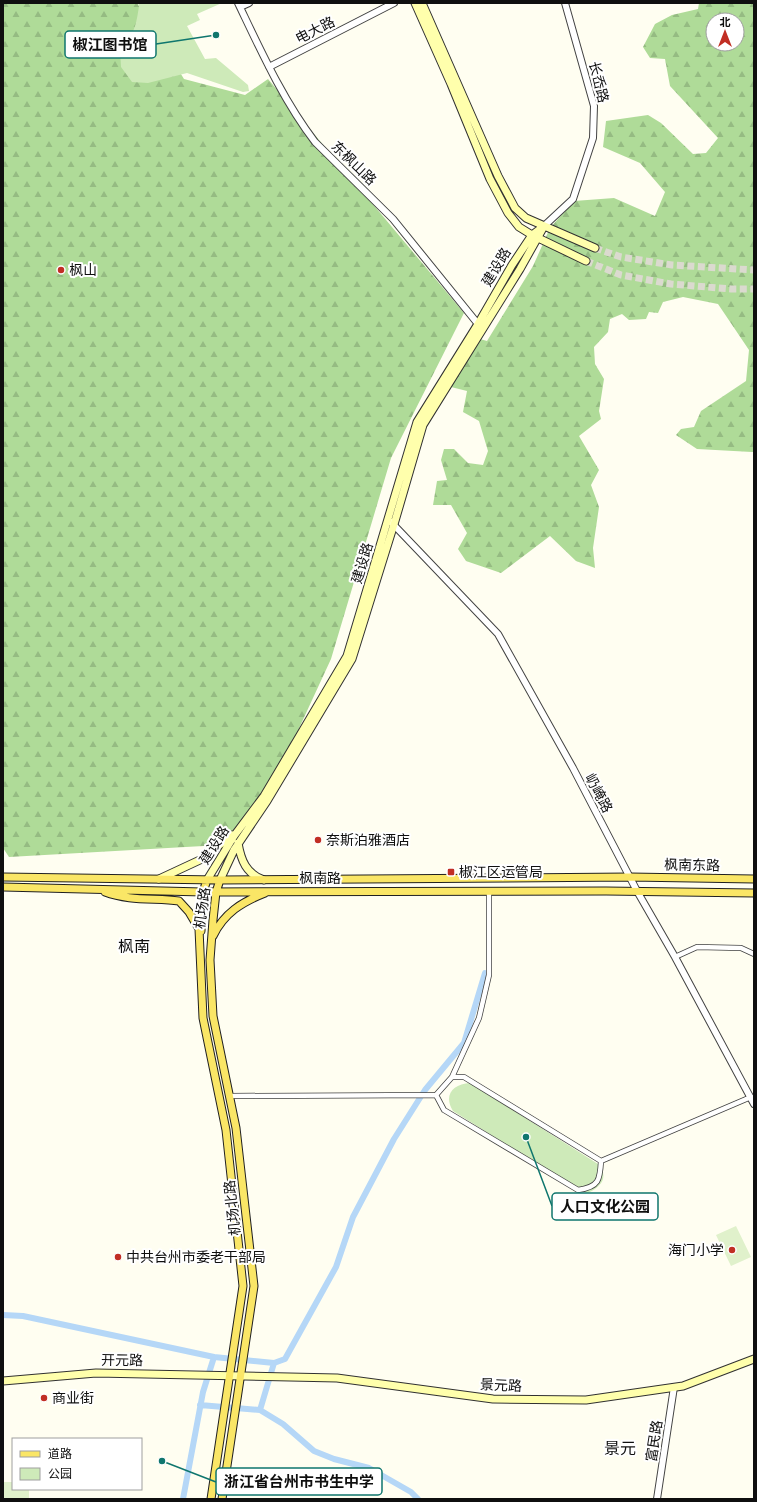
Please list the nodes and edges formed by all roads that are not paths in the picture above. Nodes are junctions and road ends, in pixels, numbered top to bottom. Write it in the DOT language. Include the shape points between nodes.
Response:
graph roads {
  1 [pos="249,3"];
  2 [pos="394,3"];
  3 [pos="415,3"];
  4 [pos="422,3"];
  5 [pos="565,3"];
  6 [pos="239,5"];
  7 [pos="270,67"];
  8 [pos="544,226"];
  9 [pos="535,236"];
  10 [pos="595,248"];
  11 [pos="586,261"];
  12 [pos="478,324"];
  13 [pos="391,522"];
  14 [pos="237,832"];
  15 [pos="238,843"];
  16 [pos="3,877"];
  17 [pos="630,877"];
  18 [pos="159,879"];
  19 [pos="754,879"];
  20 [pos="207,880"];
  21 [pos="220,880"];
  22 [pos="264,880"];
  23 [pos="3,887"];
  24 [pos="98,889"];
  25 [pos="489,891"];
  26 [pos="637,891"];
  27 [pos="204,892"];
  28 [pos="216,892"];
  29 [pos="270,892"];
  30 [pos="754,893"];
  31 [pos="211,939"];
  32 [pos="200,944"];
  33 [pos="754,954"];
  34 [pos="675,957"];
  35 [pos="452,1077"];
  36 [pos="436,1095"];
  37 [pos="229,1096"];
  38 [pos="751,1097"];
  39 [pos="754,1104"];
  40 [pos="601,1161"];
  41 [pos="754,1359"];
  42 [pos="231,1376"];
  43 [pos="241,1376"];
  44 [pos="3,1381"];
  45 [pos="674,1387"];
  46 [pos="211,1499"];
  47 [pos="222,1499"];
  48 [pos="657,1499"];
  1 -- 6 [label="street"];
  2 -- 7 [label="street, 电大路"];
  3 -- 9 [label="main road" via="490,179 508,213 519,227"];
  4 -- 8 [label="main road" via="498,176 515,208 526,218"];
  5 -- 8 [label="street, 长岙路" via="594,106 593,138 573,199"];
  6 -- 7 [label="street, 东枫山路"];
  7 -- 12 [label="street, 东枫山路" via="306,131 393,219"];
  8 -- 9 [label="main road, 建设路"];
  8 -- 10 [label="main road"];
  9 -- 11 [label="main road"];
  9 -- 12 [label="main road, 建设路" via="512,265"];
  9 -- 13 [label="main road, 建设路" via="423,425"];
  12 -- 13 [label="main road, 建设路" via="417,422"];
  13 -- 14 [label="main road, 建设路" via="347,656 264,796"];
  13 -- 15 [label="main road, 建设路" via="352,659 268,801"];
  13 -- 17 [label="street, 屷崦路" via="498,634"];
  14 -- 18 [label="main road" via="202,859"];
  14 -- 20 [label="main road, 建设路"];
  15 -- 21 [label="main road, 建设路"];
  15 -- 22 [label="main road" via="242,860 249,872"];
  16 -- 18 [label="main road, 枫南路"];
  17 -- 19 [label="main road, 枫南东路"];
  17 -- 22 [label="main road, 枫南路"];
  17 -- 26 [label="street, 屷崦路"];
  18 -- 20 [label="main road, 枫南路"];
  20 -- 21 [label="main road, 枫南路"];
  20 -- 27 [label="main road, 建设路"];
  21 -- 22 [label="main road, 枫南路"];
  21 -- 28 [label="main road, 机场路"];
  23 -- 24 [label="main road, 枫南路"];
  24 -- 27 [label="main road, 枫南路"];
  24 -- 32 [label="main road" via="131,898 179,901 199,928"];
  25 -- 26 [label="main road, 枫南路"];
  25 -- 29 [label="main road, 枫南路"];
  25 -- 35 [label="street" via="489,975 479,1018"];
  26 -- 30 [label="main road, 枫南路"];
  26 -- 34 [label="street, 屷崦路"];
  27 -- 28 [label="main road, 枫南路"];
  27 -- 32 [label="main road, 机场路"];
  28 -- 29 [label="main road, 枫南路"];
  28 -- 31 [label="main road, 机场路"];
  29 -- 31 [label="main road" via="234,908"];
  31 -- 37 [label="main road, 机场北路" via="212,1016"];
  32 -- 42 [label="main road, 机场北路" via="202,1018 226,1130 243,1286"];
  33 -- 34 [label="street" via="741,948 697,947"];
  34 -- 38 [label="street, 屷崦路"];
  35 -- 36 [label="street"];
  35 -- 40 [label="street" via="464,1077"];
  36 -- 37 [label="street"];
  36 -- 40 [label="street" via="444,1110 578,1190 590,1188 597,1183"];
  37 -- 43 [label="main road, 机场北路" via="236,1128 254,1286"];
  38 -- 39 [label="street, 屷崦路"];
  38 -- 40 [label="street"];
  41 -- 45 [label="main road, 景元路" via="683,1386"];
  42 -- 43 [label="main road, 开元路"];
  42 -- 44 [label="main road, 开元路" via="96,1373"];
  42 -- 46 [label="main road, 机场北路"];
  43 -- 45 [label="main road, 景元路" via="337,1378 493,1399 586,1400"];
  43 -- 47 [label="main road, 机场北路"];
  45 -- 48 [label="street, 富民路"];
}
